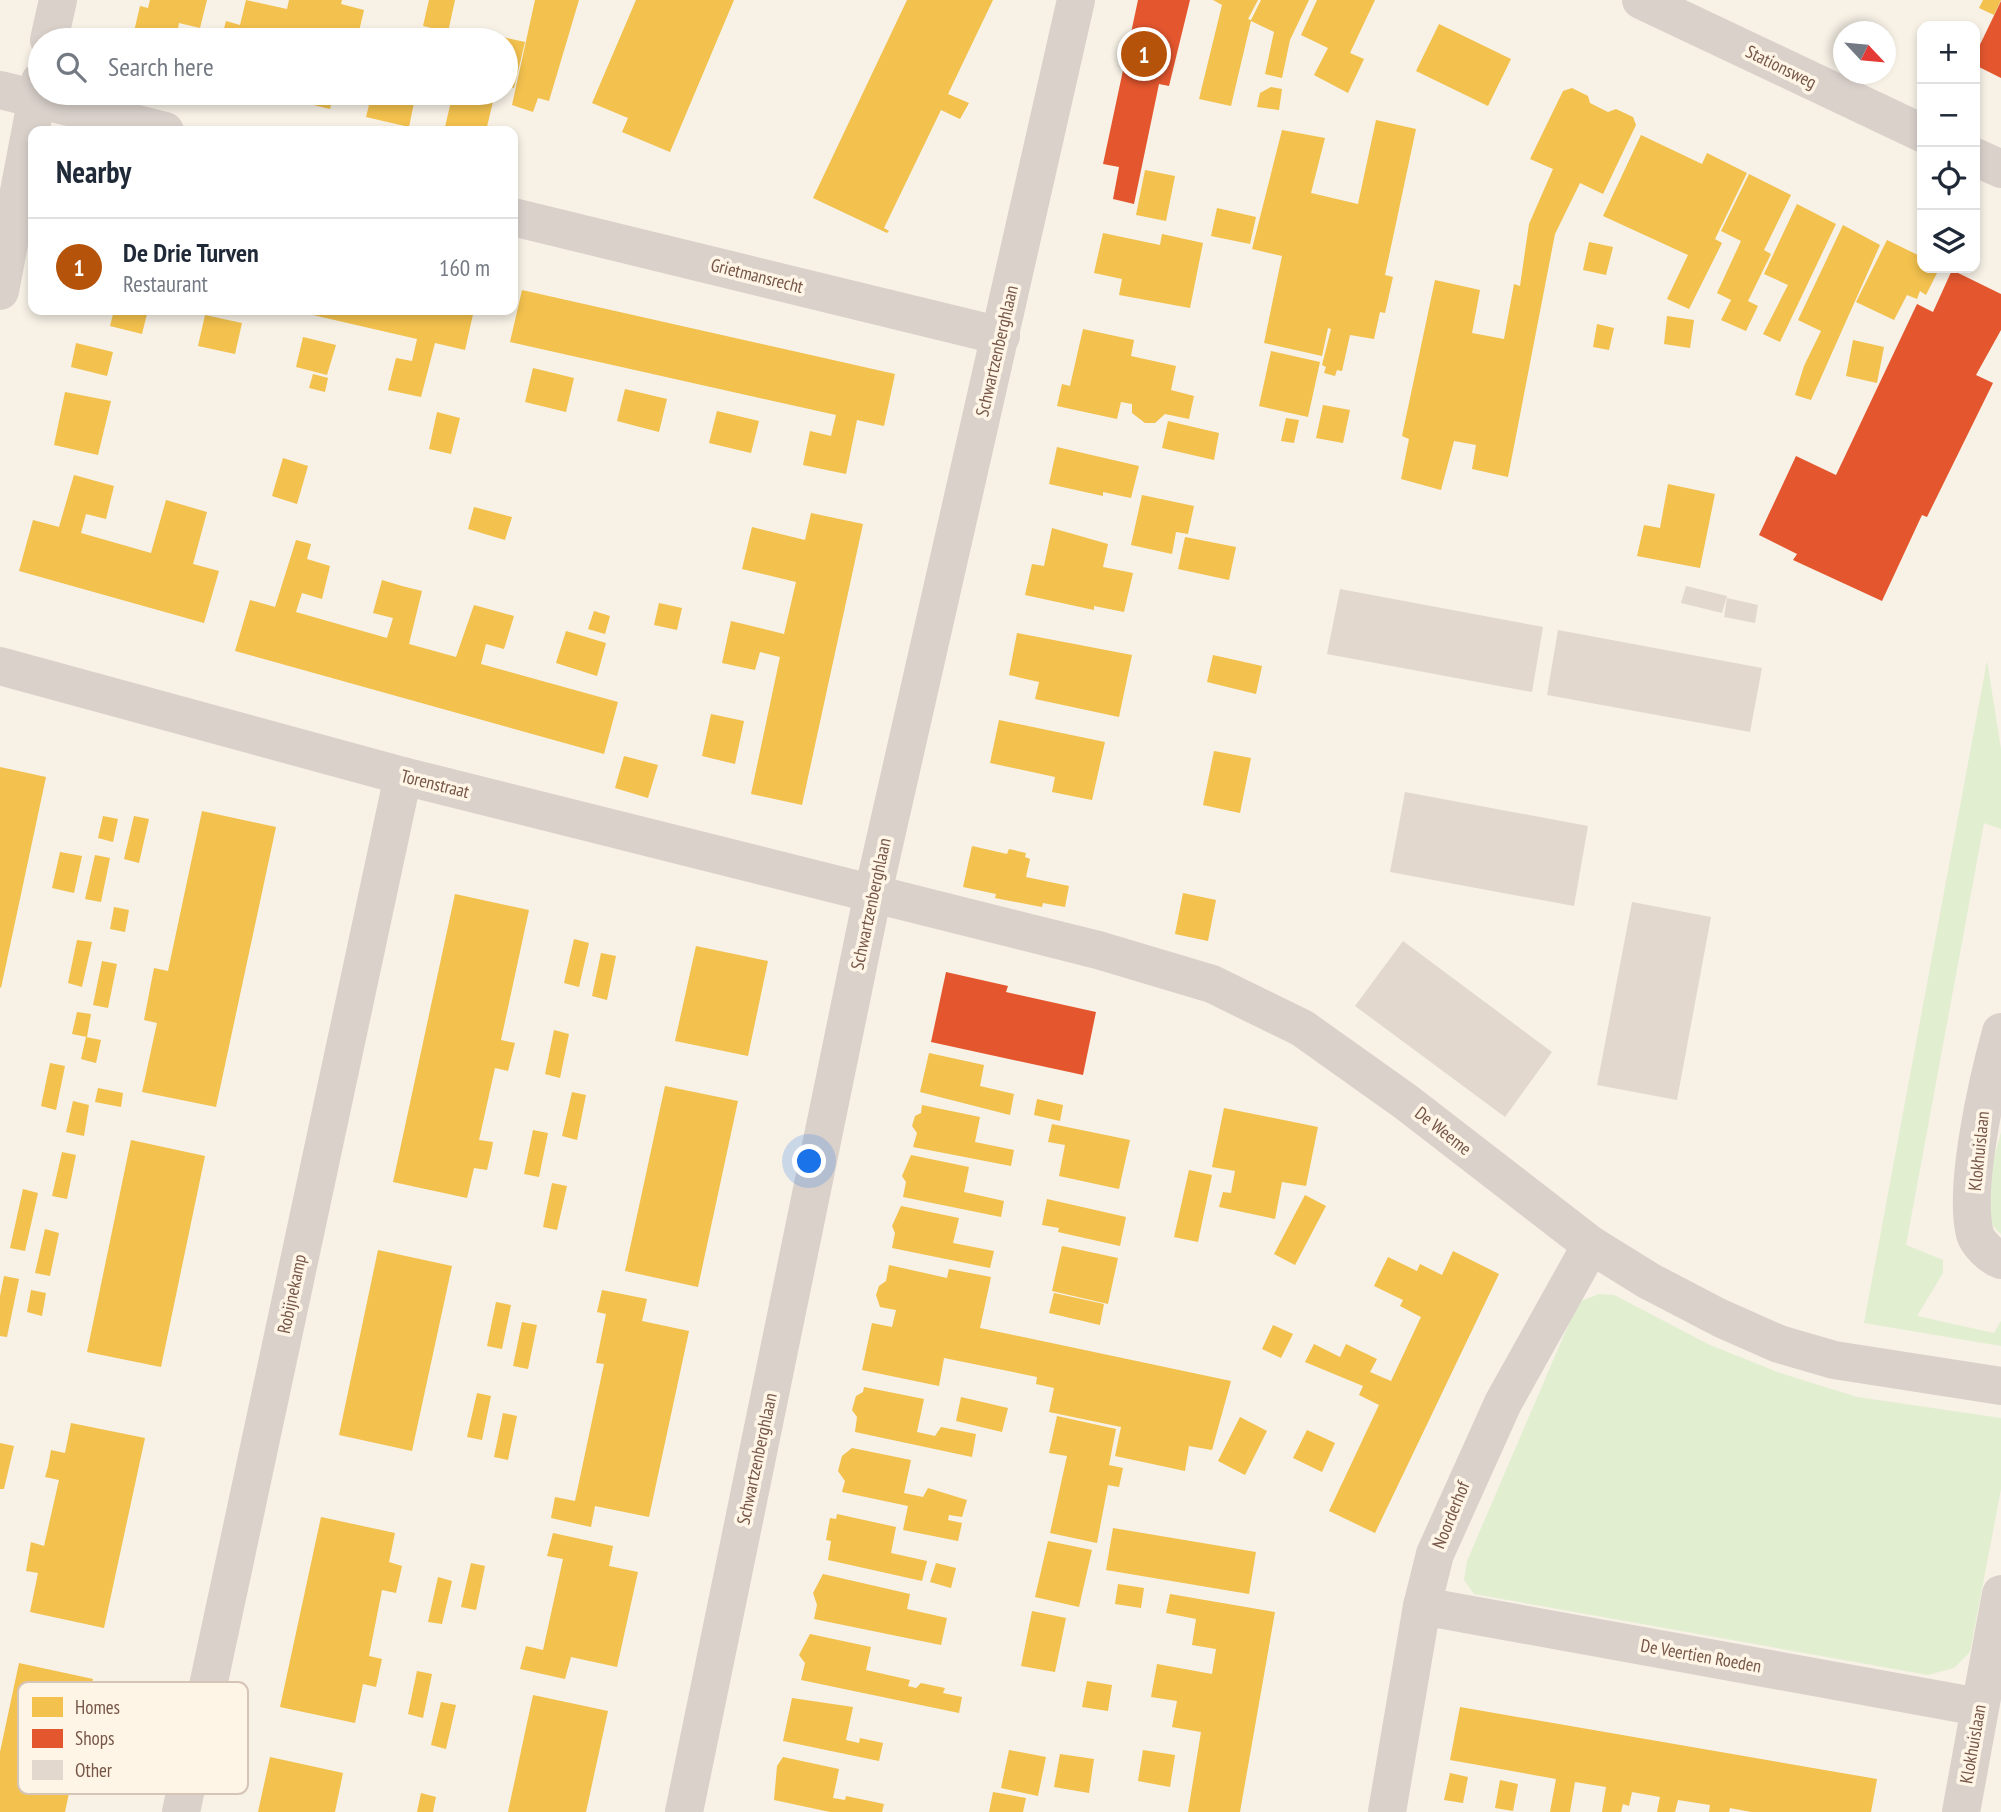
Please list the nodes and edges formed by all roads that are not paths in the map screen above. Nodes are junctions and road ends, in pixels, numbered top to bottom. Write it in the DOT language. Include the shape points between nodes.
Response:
graph roads {
  1 [pos="58,0"];
  2 [pos="1076,0"];
  3 [pos="1641,0"];
  4 [pos="52,28"];
  5 [pos="0,90"];
  6 [pos="28,90"];
  7 [pos="35,105"];
  8 [pos="84,105"];
  9 [pos="31,126"];
  10 [pos="150,126"];
  11 [pos="1917,131"];
  12 [pos="28,143"];
  13 [pos="1980,159"];
  14 [pos="2001,169"];
  15 [pos="518,218"];
  16 [pos="0,291"];
  17 [pos="1001,336"];
  18 [pos="0,666"];
  19 [pos="403,776"];
  20 [pos="873,894"];
  21 [pos="2001,1032"];
  22 [pos="1591,1245"];
  23 [pos="2001,1260"];
  24 [pos="2001,1385"];
  25 [pos="2001,1594"];
  26 [pos="1422,1606"];
  27 [pos="209,1682"];
  28 [pos="1979,1707"];
  29 [pos="185,1794"];
  30 [pos="181,1812"];
  31 [pos="684,1812"];
  32 [pos="1387,1812"];
  33 [pos="1961,1812"];
  1 -- 4 [label="street"];
  2 -- 17 [label="street, Schwartzenberghlaan"];
  3 -- 11 [label="street, Stationsweg"];
  5 -- 6 [label="street"];
  7 -- 9 [label="street"];
  8 -- 10 [label="street"];
  12 -- 16 [label="street"];
  13 -- 14 [label="street"];
  15 -- 17 [label="street, Grietmansrecht"];
  17 -- 20 [label="street, Schwartzenberghlaan"];
  18 -- 19 [label="street, Torenstraat"];
  19 -- 20 [label="street, Torenstraat"];
  19 -- 27 [label="street, Robijnekamp"];
  20 -- 22 [label="street, De Weeme" via="1098,950 1212,984 1302,1028"];
  20 -- 31 [label="street, Schwartzenberghlaan"];
  21 -- 23 [label="street, Klokhuislaan" via="1980,1128 1974,1209 1975,1236"];
  22 -- 24 [label="street, De Weeme" via="1672,1293 1779,1344 1846,1362"];
  22 -- 26 [label="street, Noorderhof" via="1468,1474 1435,1554"];
  25 -- 28 [label="street, Klokhuislaan"];
  26 -- 28 [label="street, De Veertien Roeden"];
  26 -- 32 [label="street, Noorderhof"];
  28 -- 33 [label="street, Klokhuislaan"];
  29 -- 30 [label="street, Robijnekamp"];
}
